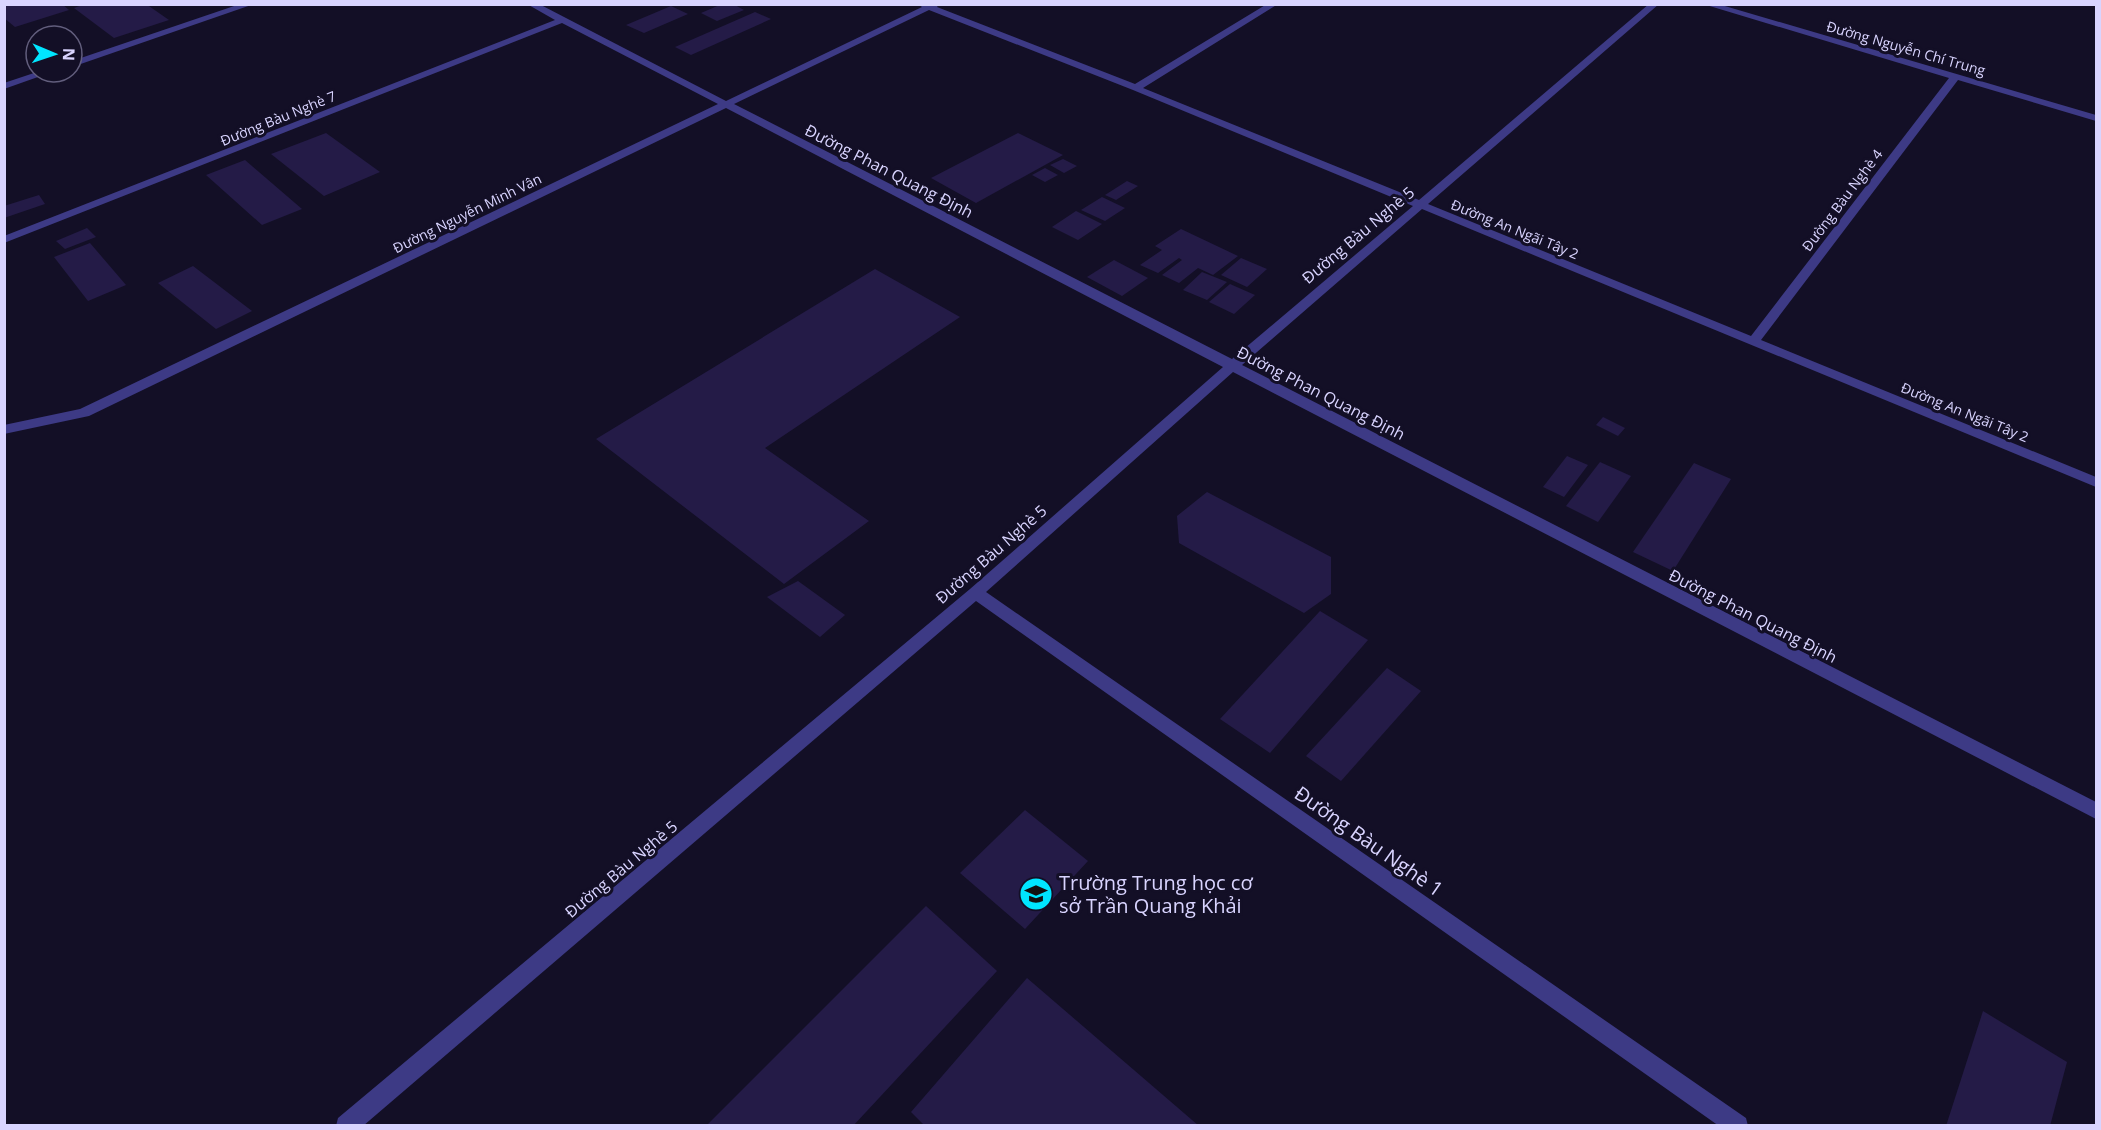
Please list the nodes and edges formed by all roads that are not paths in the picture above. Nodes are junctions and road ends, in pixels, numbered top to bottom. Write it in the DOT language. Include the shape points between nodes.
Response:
graph roads {
  1 [pos="250,4"];
  2 [pos="531,4"];
  3 [pos="1274,4"];
  4 [pos="1655,4"];
  5 [pos="1707,4"];
  6 [pos="929,6"];
  7 [pos="562,20"];
  8 [pos="84,60"];
  9 [pos="1956,76"];
  10 [pos="24,79"];
  11 [pos="4,86"];
  12 [pos="1136,88"];
  13 [pos="726,105"];
  14 [pos="2097,118"];
  15 [pos="1420,206"];
  16 [pos="4,240"];
  17 [pos="1753,342"];
  18 [pos="1232,366"];
  19 [pos="4,430"];
  20 [pos="2097,482"];
  21 [pos="975,593"];
  22 [pos="2097,811"];
  23 [pos="346,1125"];
  24 [pos="1737,1125"];
  1 -- 8 [label="street"];
  2 -- 7 [label="street, Đường Phan Quang Định"];
  3 -- 12 [label="street"];
  4 -- 15 [label="street, Đường Bàu Nghè 5"];
  5 -- 9 [label="street, Đường Nguyễn Chí Trung"];
  6 -- 12 [label="street, Đường An Ngãi Tây 2"];
  6 -- 13 [label="street, Đường Nguyễn Minh Vân"];
  7 -- 13 [label="street, Đường Phan Quang Định"];
  7 -- 16 [label="street, Đường Bàu Nghè 7"];
  9 -- 14 [label="street, Đường Nguyễn Chí Trung"];
  9 -- 17 [label="street, Đường Bàu Nghè 4"];
  10 -- 11 [label="street"];
  12 -- 15 [label="street, Đường An Ngãi Tây 2"];
  13 -- 18 [label="street, Đường Phan Quang Định"];
  13 -- 19 [label="street, Đường Nguyễn Minh Vân" via="94,408"];
  15 -- 17 [label="street, Đường An Ngãi Tây 2"];
  15 -- 18 [label="street, Đường Bàu Nghè 5"];
  17 -- 20 [label="street, Đường An Ngãi Tây 2"];
  18 -- 21 [label="street, Đường Bàu Nghè 5"];
  18 -- 22 [label="street, Đường Phan Quang Định"];
  21 -- 23 [label="street, Đường Bàu Nghè 5"];
  21 -- 24 [label="street, Đường Bàu Nghè 1"];
}
